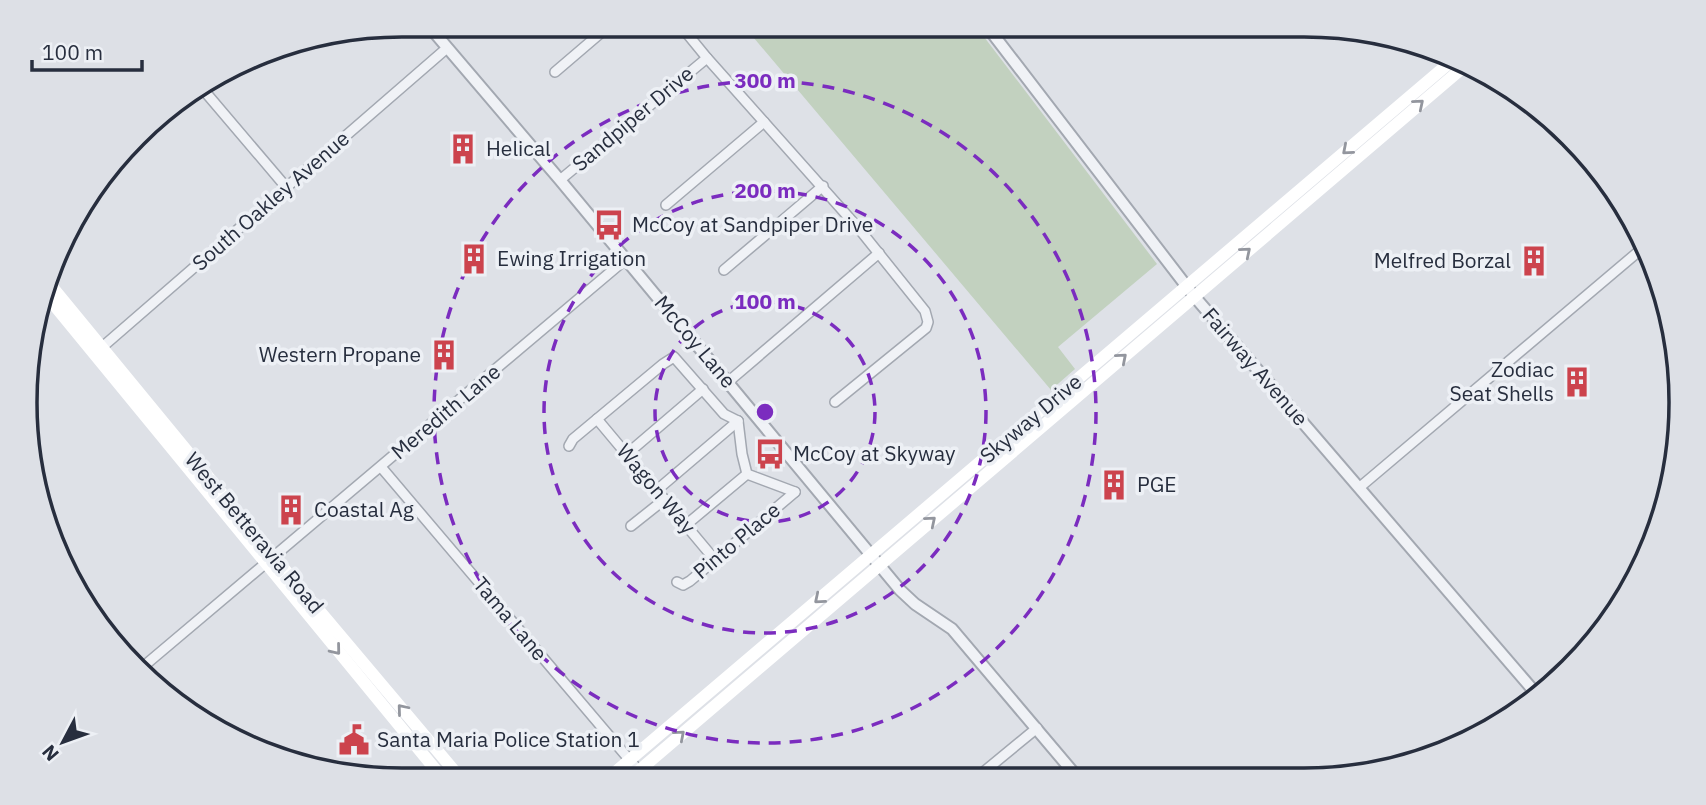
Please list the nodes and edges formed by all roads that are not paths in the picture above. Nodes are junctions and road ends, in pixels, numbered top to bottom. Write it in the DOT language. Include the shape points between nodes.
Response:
graph roads {
  1 [pos="438,37"];
  2 [pos="595,37"];
  3 [pos="690,37"];
  4 [pos="996,37"];
  5 [pos="447,48"];
  6 [pos="706,58"];
  7 [pos="1446,66"];
  8 [pos="1458,71"];
  9 [pos="555,72"];
  10 [pos="207,94"];
  11 [pos="764,122"];
  12 [pos="560,180"];
  13 [pos="823,186"];
  14 [pos="286,187"];
  15 [pos="666,205"];
  16 [pos="879,253"];
  17 [pos="1637,253"];
  18 [pos="626,259"];
  19 [pos="724,270"];
  20 [pos="54,290"];
  21 [pos="1190,291"];
  22 [pos="51,301"];
  23 [pos="98,351"];
  24 [pos="728,382"];
  25 [pos="703,389"];
  26 [pos="835,402"];
  27 [pos="597,419"];
  28 [pos="738,421"];
  29 [pos="569,446"];
  30 [pos="627,454"];
  31 [pos="381,467"];
  32 [pos="747,474"];
  33 [pos="1360,486"];
  34 [pos="657,490"];
  35 [pos="665,499"];
  36 [pos="686,525"];
  37 [pos="631,526"];
  38 [pos="715,560"];
  39 [pos="875,560"];
  40 [pos="271,561"];
  41 [pos="677,582"];
  42 [pos="147,664"];
  43 [pos="1532,688"];
  44 [pos="1037,728"];
  45 [pos="635,766"];
  46 [pos="435,768"];
  47 [pos="452,768"];
  48 [pos="631,768"];
  49 [pos="988,768"];
  50 [pos="1071,768"];
  1 -- 5 [label="street, McCoy Lane"];
  2 -- 9 [label="street"];
  3 -- 6 [label="street"];
  4 -- 21 [label="street, Fairway Avenue"];
  5 -- 12 [label="street, McCoy Lane"];
  5 -- 14 [label="street, South Oakley Avenue"];
  6 -- 11 [label="street"];
  6 -- 12 [label="street, Sandpiper Drive"];
  7 -- 21 [label="main road, Skyway Drive, one-way"];
  21 -- 8 [label="main road, Skyway Drive, one-way"];
  10 -- 14 [label="street"];
  11 -- 13 [label="street"];
  11 -- 15 [label="street"];
  12 -- 18 [label="street, McCoy Lane"];
  13 -- 16 [label="street"];
  13 -- 19 [label="street"];
  14 -- 23 [label="street, South Oakley Avenue"];
  16 -- 24 [label="street"];
  16 -- 26 [label="street" via="922,307 928,322"];
  17 -- 33 [label="street"];
  18 -- 24 [label="street, McCoy Lane"];
  18 -- 31 [label="street, Meredith Lane"];
  20 -- 23 [label="main road, West Betteravia Road"];
  21 -- 33 [label="street, Fairway Avenue"];
  21 -- 39 [label="main road, Skyway Drive"];
  22 -- 23 [label="main road, West Betteravia Road"];
  23 -- 40 [label="main road, West Betteravia Road"];
  24 -- 39 [label="street, McCoy Lane"];
  25 -- 27 [label="street" via="674,357"];
  25 -- 28 [label="street" via="724,414"];
  25 -- 30 [label="street"];
  27 -- 29 [label="street"];
  27 -- 30 [label="street, Wagon Way"];
  28 -- 32 [label="street"];
  28 -- 34 [label="street"];
  30 -- 34 [label="street, Wagon Way"];
  31 -- 40 [label="street, Meredith Lane"];
  31 -- 45 [label="street, Tama Lane"];
  32 -- 36 [label="street"];
  32 -- 38 [label="street, Pinto Place" via="795,492"];
  33 -- 43 [label="street, Fairway Avenue"];
  34 -- 35 [label="street, Wagon Way"];
  35 -- 36 [label="street, Wagon Way"];
  35 -- 37 [label="street"];
  36 -- 38 [label="street, Wagon Way"];
  38 -- 41 [label="street, Pinto Place" via="687,583"];
  39 -- 44 [label="street, McCoy Lane" via="915,604 952,629"];
  39 -- 45 [label="main road, Skyway Drive"];
  40 -- 42 [label="street, Meredith Lane"];
  40 -- 46 [label="main road, West Betteravia Road, one-way"];
  47 -- 40 [label="main road, West Betteravia Road, one-way"];
  44 -- 49 [label="street"];
  44 -- 50 [label="street, McCoy Lane"];
  45 -- 48 [label="main road, Skyway Drive"];
}
